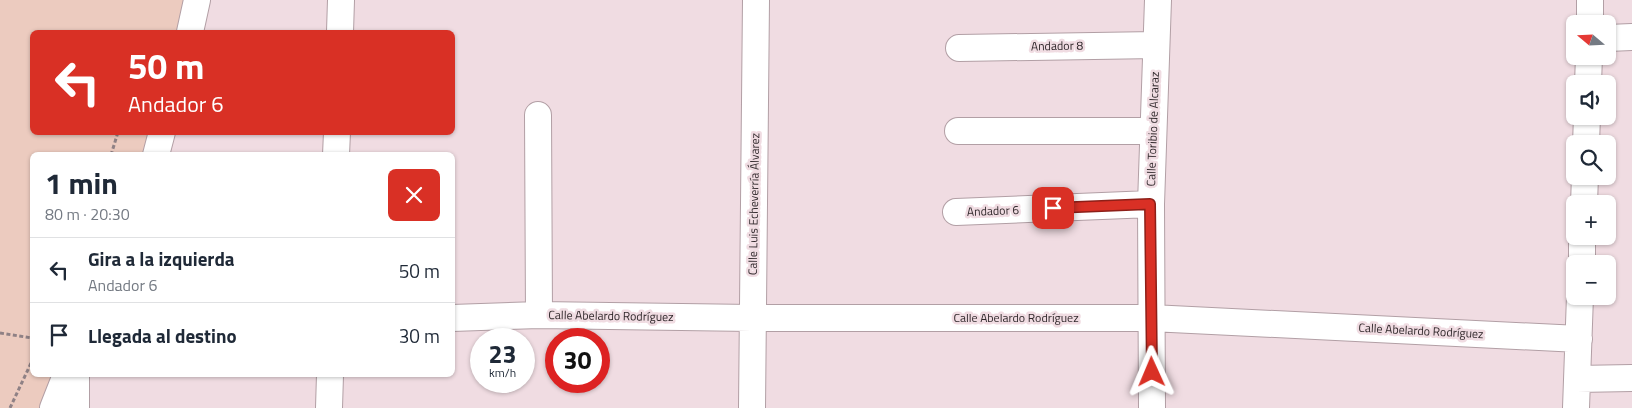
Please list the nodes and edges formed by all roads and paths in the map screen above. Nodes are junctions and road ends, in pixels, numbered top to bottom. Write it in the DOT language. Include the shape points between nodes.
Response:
graph roads {
  1 [pos="197,0"];
  2 [pos="341,0"];
  3 [pos="756,0"];
  4 [pos="1158,0"];
  5 [pos="1590,0"];
  6 [pos="1590,15"];
  7 [pos="190,30"];
  8 [pos="340,30"];
  9 [pos="1632,37"];
  10 [pos="1616,38"];
  11 [pos="1156,45"];
  12 [pos="959,48"];
  13 [pos="538,115"];
  14 [pos="958,131"];
  15 [pos="1153,131"];
  16 [pos="117,135"];
  17 [pos="161,135"];
  18 [pos="337,135"];
  19 [pos="112,152"];
  20 [pos="157,152"];
  21 [pos="336,152"];
  22 [pos="1150,204"];
  23 [pos="956,212"];
  24 [pos="1580,305"];
  25 [pos="539,315"];
  26 [pos="455,318"];
  27 [pos="752,318"];
  28 [pos="1151,318"];
  29 [pos="0,333"];
  30 [pos="30,338"];
  31 [pos="1579,339"];
  32 [pos="30,365"];
  33 [pos="65,377"];
  34 [pos="76,377"];
  35 [pos="330,377"];
  36 [pos="1632,378"];
  37 [pos="1576,380"];
  38 [pos="10,408"];
  39 [pos="53,408"];
  40 [pos="76,408"];
  41 [pos="329,408"];
  42 [pos="752,408"];
  43 [pos="1152,408"];
  44 [pos="1576,408"];
  1 -- 7 [label="street"];
  2 -- 8 [label="street"];
  3 -- 27 [label="street, Calle Luis Echeverría Álvarez"];
  4 -- 11 [label="street, Calle Toribio de Alcaraz"];
  5 -- 6 [label="street"];
  9 -- 10 [label="street"];
  11 -- 12 [label="street, Andador 8"];
  11 -- 15 [label="street, Calle Toribio de Alcaraz"];
  13 -- 25 [label="street"];
  14 -- 15 [label="street"];
  15 -- 22 [label="street, Calle Toribio de Alcaraz"];
  16 -- 19 [label="path"];
  17 -- 20 [label="street"];
  18 -- 21 [label="street"];
  22 -- 23 [label="street, Andador 6"];
  22 -- 28 [label="street, Calle Toribio de Alcaraz"];
  24 -- 31 [label="street"];
  25 -- 26 [label="street, Calle Abelardo Rodríguez"];
  25 -- 27 [label="street, Calle Abelardo Rodríguez"];
  27 -- 28 [label="street, Calle Abelardo Rodríguez"];
  27 -- 42 [label="street, Calle Luis Echeverría Álvarez"];
  28 -- 31 [label="street, Calle Abelardo Rodríguez"];
  28 -- 43 [label="street, Calle Toribio de Alcaraz"];
  29 -- 30 [label="path"];
  31 -- 37 [label="street"];
  32 -- 38 [label="path"];
  33 -- 39 [label="street"];
  34 -- 40 [label="street"];
  35 -- 41 [label="street"];
  36 -- 37 [label="street"];
  37 -- 44 [label="street"];
}
